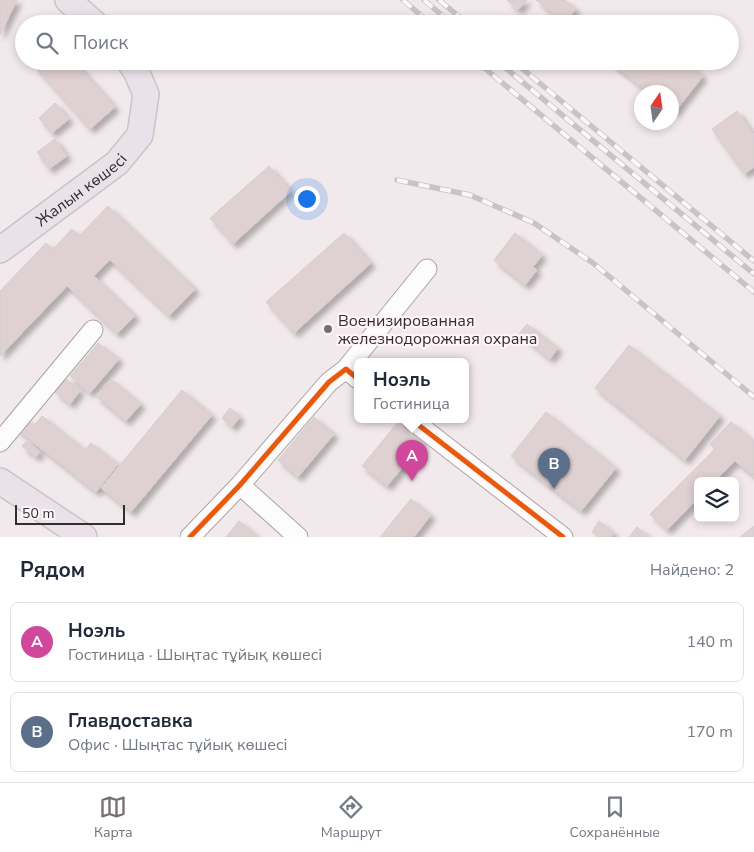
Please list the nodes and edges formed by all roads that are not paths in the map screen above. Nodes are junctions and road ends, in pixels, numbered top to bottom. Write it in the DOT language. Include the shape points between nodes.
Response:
graph roads {
  1 [pos="68,0"];
  2 [pos="85,15"];
  3 [pos="135,70"];
  4 [pos="0,250"];
  5 [pos="427,269"];
  6 [pos="93,330"];
  7 [pos="363,358"];
  8 [pos="352,374"];
  9 [pos="416,423"];
  10 [pos="0,442"];
  11 [pos="0,481"];
  12 [pos="240,485"];
  13 [pos="84,537"];
  14 [pos="190,537"];
  15 [pos="298,537"];
  16 [pos="563,537"];
  1 -- 2 [label="main road"];
  3 -- 4 [label="main road, Жалын көшесі" via="146,94 140,135 117,163"];
  5 -- 7 [label="street"];
  6 -- 10 [label="street"];
  8 -- 12 [label="street" via="329,382"];
  9 -- 16 [label="street"];
  11 -- 13 [label="main road"];
  12 -- 14 [label="street"];
  12 -- 15 [label="street"];
}
